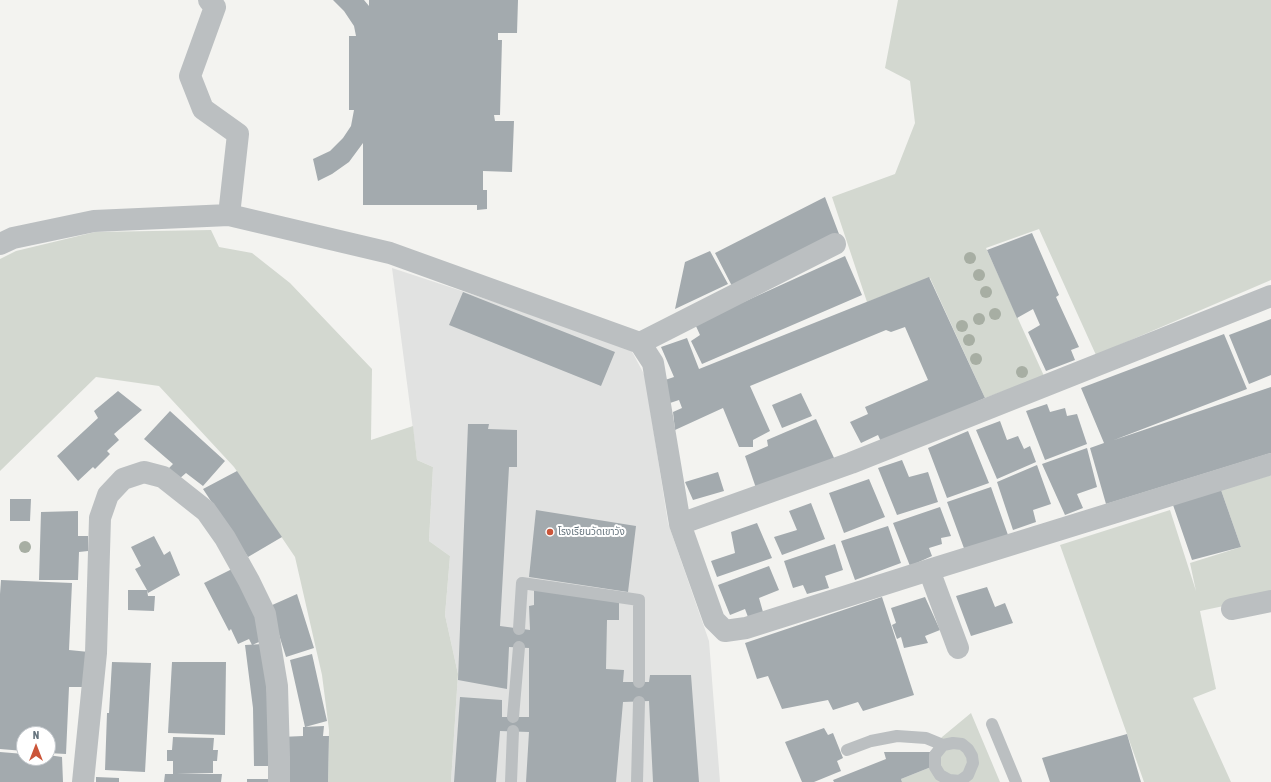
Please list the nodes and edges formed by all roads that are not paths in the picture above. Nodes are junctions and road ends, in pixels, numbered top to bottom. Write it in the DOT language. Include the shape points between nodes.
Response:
graph roads {
  1 [pos="209,0"];
  2 [pos="229,215"];
  3 [pos="0,244"];
  4 [pos="835,244"];
  5 [pos="1271,296"];
  6 [pos="640,343"];
  7 [pos="1271,464"];
  8 [pos="680,524"];
  9 [pos="929,570"];
  10 [pos="1271,601"];
  11 [pos="1232,609"];
  12 [pos="519,629"];
  13 [pos="518,647"];
  14 [pos="958,648"];
  15 [pos="639,682"];
  16 [pos="639,702"];
  17 [pos="513,717"];
  18 [pos="992,724"];
  19 [pos="513,731"];
  20 [pos="943,745"];
  21 [pos="847,750"];
  22 [pos="960,781"];
  23 [pos="84,782"];
  24 [pos="279,782"];
  25 [pos="511,782"];
  26 [pos="637,782"];
  27 [pos="1016,782"];
  1 -- 2 [label="street" via="215,8 190,76 203,109 238,134"];
  2 -- 3 [label="street" via="94,221 13,238"];
  2 -- 6 [label="street" via="390,252"];
  4 -- 6 [label="street"];
  5 -- 8 [label="street" via="851,462"];
  6 -- 8 [label="street" via="653,363"];
  7 -- 9 [label="street"];
  8 -- 9 [label="street" via="714,620 725,631 746,628"];
  9 -- 14 [label="street"];
  10 -- 11 [label="street"];
  12 -- 15 [label="lane" via="522,583 639,600"];
  13 -- 17 [label="lane"];
  16 -- 26 [label="lane"];
  18 -- 27 [label="lane"];
  19 -- 25 [label="lane"];
  20 -- 21 [label="lane" via="926,738 897,736 871,741"];
  20 -- 22 [label="lane" via="935,755 935,767 940,775 949,780"];
  20 -- 22 [label="lane" via="962,744 972,756 971,770"];
  23 -- 24 [label="street" via="96,653 100,518 108,495 123,479 144,472 163,478 206,511 225,538 265,614 277,686"];
}
